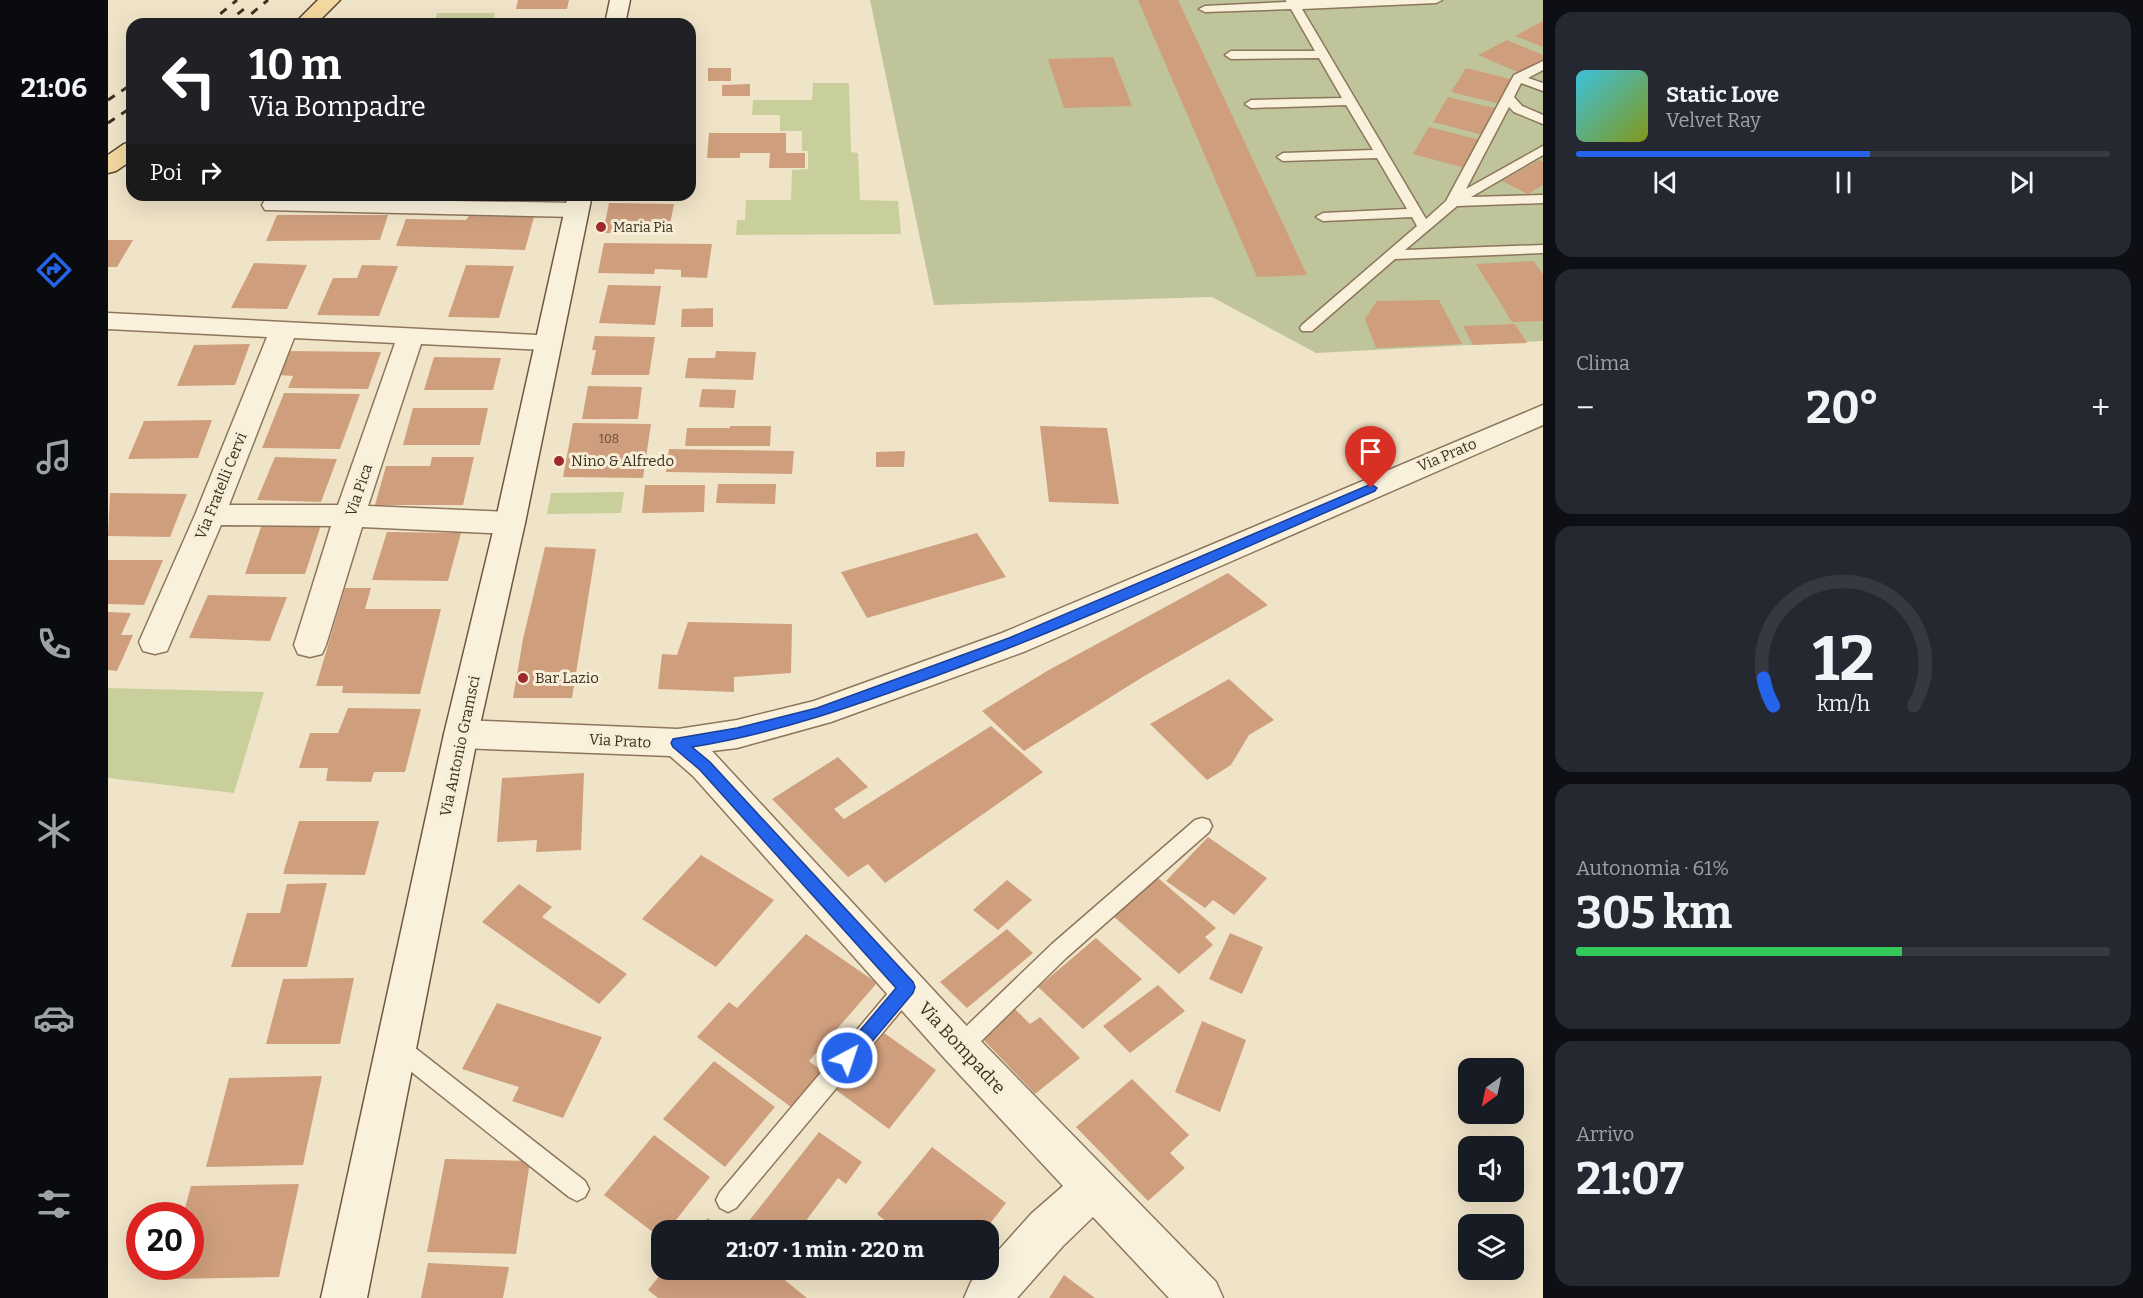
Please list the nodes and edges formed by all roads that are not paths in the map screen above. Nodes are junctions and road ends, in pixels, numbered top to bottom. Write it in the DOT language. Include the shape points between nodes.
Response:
graph roads {
  1 [pos="330,0"];
  2 [pos="620,0"];
  3 [pos="1436,0"];
  4 [pos="1386,1"];
  5 [pos="1292,3"];
  6 [pos="1205,9"];
  7 [pos="310,18"];
  8 [pos="616,18"];
  9 [pos="1322,54"];
  10 [pos="1231,55"];
  11 [pos="1543,65"];
  12 [pos="1518,78"];
  13 [pos="1543,87"];
  14 [pos="1508,98"];
  15 [pos="1350,101"];
  16 [pos="1251,104"];
  17 [pos="1543,120"];
  18 [pos="1543,150"];
  19 [pos="126,153"];
  20 [pos="1381,154"];
  21 [pos="1283,157"];
  22 [pos="108,166"];
  23 [pos="1543,199"];
  24 [pos="578,203"];
  25 [pos="1452,203"];
  26 [pos="274,205"];
  27 [pos="1416,213"];
  28 [pos="1323,217"];
  29 [pos="1424,227"];
  30 [pos="1543,249"];
  31 [pos="1392,255"];
  32 [pos="108,321"];
  33 [pos="1307,328"];
  34 [pos="284,329"];
  35 [pos="411,335"];
  36 [pos="547,342"];
  37 [pos="1543,414"];
  38 [pos="210,515"];
  39 [pos="350,516"];
  40 [pos="510,523"];
  41 [pos="155,642"];
  42 [pos="310,645"];
  43 [pos="461,734"];
  44 [pos="678,743"];
  45 [pos="1202,826"];
  46 [pos="907,987"];
  47 [pos="397,1047"];
  48 [pos="960,1047"];
  49 [pos="1093,1188"];
  50 [pos="577,1189"];
  51 [pos="728,1200"];
  52 [pos="345,1298"];
  53 [pos="987,1298"];
  54 [pos="1200,1298"];
  1 -- 7 [label="main road"];
  2 -- 8 [label="street"];
  3 -- 4 [label="lane"];
  4 -- 5 [label="lane"];
  5 -- 6 [label="lane"];
  5 -- 9 [label="lane"];
  9 -- 10 [label="lane"];
  9 -- 15 [label="lane"];
  11 -- 12 [label="lane"];
  12 -- 13 [label="lane"];
  12 -- 14 [label="lane"];
  14 -- 17 [label="lane" via="1518,109"];
  14 -- 25 [label="lane"];
  15 -- 16 [label="lane"];
  15 -- 20 [label="lane"];
  18 -- 25 [label="lane"];
  19 -- 22 [label="main road"];
  20 -- 21 [label="lane"];
  20 -- 27 [label="lane"];
  23 -- 25 [label="lane"];
  24 -- 26 [label="street"];
  24 -- 36 [label="street, Via Antonio Gramsci"];
  25 -- 29 [label="lane"];
  27 -- 28 [label="lane"];
  27 -- 29 [label="lane"];
  29 -- 31 [label="lane"];
  30 -- 31 [label="lane"];
  31 -- 33 [label="lane"];
  32 -- 34 [label="street"];
  34 -- 35 [label="street"];
  34 -- 38 [label="street, Via Fratelli Cervi"];
  35 -- 36 [label="street"];
  35 -- 39 [label="street, Via Pica"];
  36 -- 40 [label="street, Via Antonio Gramsci"];
  37 -- 44 [label="street, Via Prato" via="1014,642 819,713 737,734"];
  38 -- 39 [label="street"];
  38 -- 41 [label="street, Via Fratelli Cervi"];
  39 -- 40 [label="street"];
  39 -- 42 [label="street, Via Pica"];
  40 -- 43 [label="street, Via Antonio Gramsci"];
  43 -- 44 [label="street, Via Prato"];
  43 -- 47 [label="street, Via Antonio Gramsci"];
  44 -- 46 [label="street, Via Bompadre" via="705,766"];
  45 -- 48 [label="lane" via="1059,951"];
  46 -- 48 [label="street, Via Bompadre"];
  46 -- 51 [label="lane"];
  47 -- 50 [label="lane"];
  47 -- 52 [label="street, Via Antonio Gramsci"];
  48 -- 49 [label="street, Via Bompadre"];
  49 -- 53 [label="street" via="1047,1230"];
  49 -- 54 [label="street, Via Bompadre"];
}
